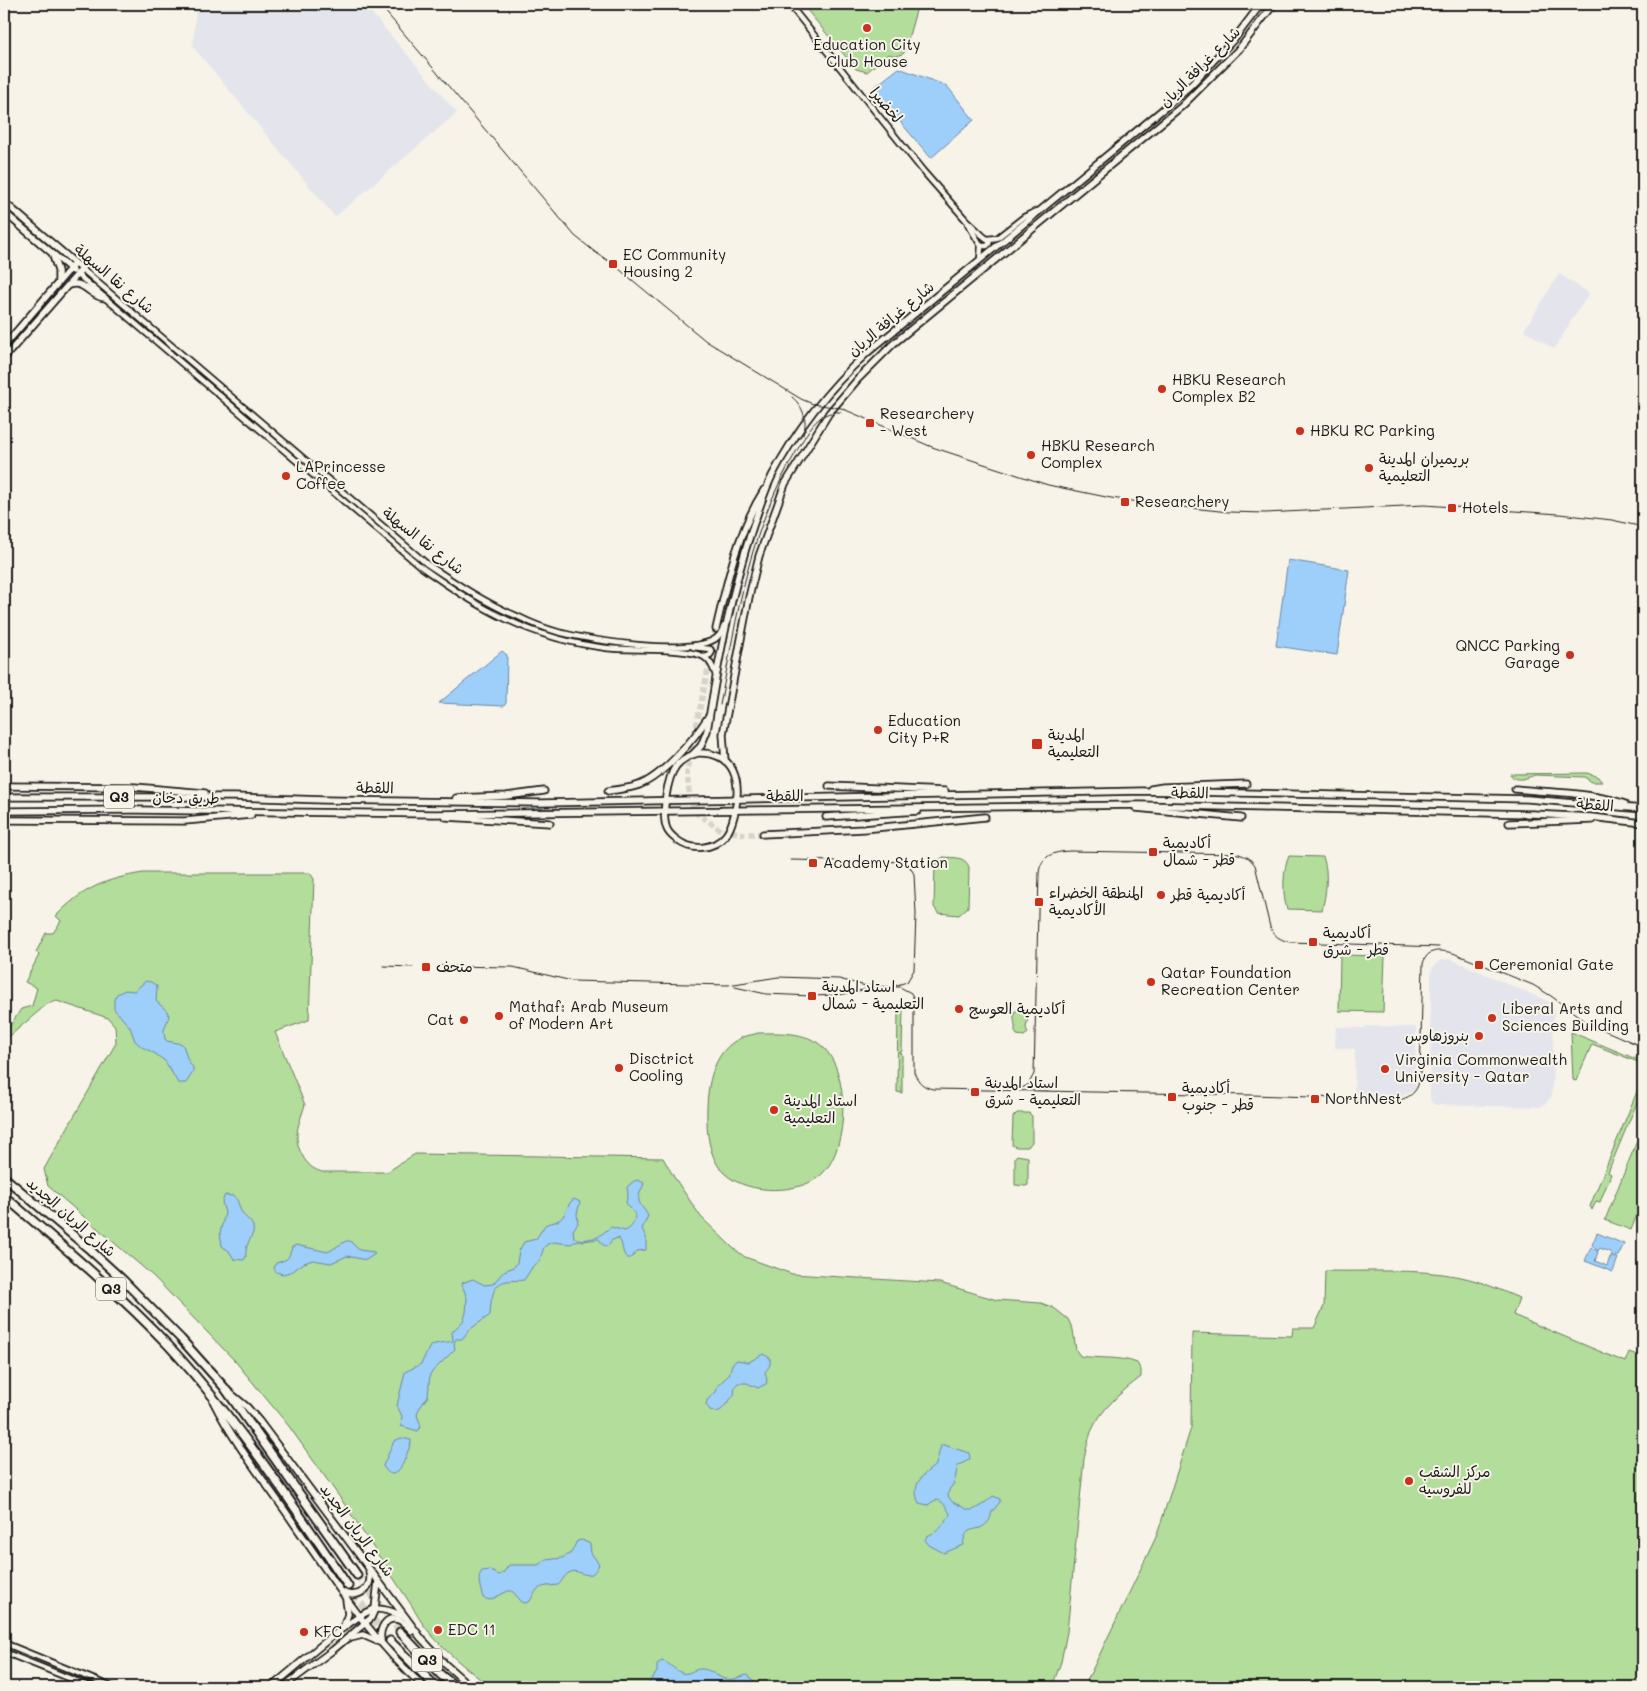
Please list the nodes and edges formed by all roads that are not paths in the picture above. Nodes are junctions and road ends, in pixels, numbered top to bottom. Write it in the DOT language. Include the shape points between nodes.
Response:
graph roads {
  1 [pos="788,4"];
  2 [pos="1261,4"];
  3 [pos="1274,4"];
  4 [pos="4,202"];
  5 [pos="1043,209"];
  6 [pos="4,212"];
  7 [pos="966,220"];
  8 [pos="990,239"];
  9 [pos="981,246"];
  10 [pos="48,250"];
  11 [pos="979,261"];
  12 [pos="75,263"];
  13 [pos="70,269"];
  14 [pos="82,269"];
  15 [pos="77,274"];
  16 [pos="58,284"];
  17 [pos="67,286"];
  18 [pos="105,298"];
  19 [pos="4,346"];
  20 [pos="5,358"];
  21 [pos="772,477"];
  22 [pos="730,609"];
  23 [pos="716,629"];
  24 [pos="682,647"];
  25 [pos="705,657"];
  26 [pos="717,677"];
  27 [pos="710,713"];
  28 [pos="693,754"];
  29 [pos="725,760"];
  30 [pos="1246,784"];
  31 [pos="4,786"];
  32 [pos="829,786"];
  33 [pos="1515,789"];
  34 [pos="608,790"];
  35 [pos="544,791"];
  36 [pos="1142,791"];
  37 [pos="989,794"];
  38 [pos="235,796"];
  39 [pos="4,797"];
  40 [pos="737,799"];
  41 [pos="666,800"];
  42 [pos="447,801"];
  43 [pos="1101,805"];
  44 [pos="990,806"];
  45 [pos="1634,808"];
  46 [pos="735,809"];
  47 [pos="1643,809"];
  48 [pos="4,811"];
  49 [pos="664,811"];
  50 [pos="278,812"];
  51 [pos="434,814"];
  52 [pos="826,816"];
  53 [pos="985,817"];
  54 [pos="1241,818"];
  55 [pos="1608,818"];
  56 [pos="4,820"];
  57 [pos="550,823"];
  58 [pos="1509,823"];
  59 [pos="1643,823"];
  60 [pos="763,834"];
  61 [pos="4,1177"];
  62 [pos="4,1196"];
  63 [pos="224,1387"];
  64 [pos="209,1392"];
  65 [pos="367,1567"];
  66 [pos="357,1575"];
  67 [pos="378,1581"];
  68 [pos="348,1586"];
  69 [pos="340,1590"];
  70 [pos="345,1598"];
  71 [pos="375,1609"];
  72 [pos="360,1616"];
  73 [pos="405,1617"];
  74 [pos="366,1623"];
  75 [pos="343,1629"];
  76 [pos="400,1632"];
  77 [pos="421,1638"];
  78 [pos="344,1641"];
  79 [pos="390,1641"];
  80 [pos="4,1643"];
  81 [pos="381,1643"];
  82 [pos="4,1652"];
  83 [pos="91,1687"];
  84 [pos="112,1687"];
  85 [pos="271,1687"];
  86 [pos="283,1687"];
  87 [pos="424,1687"];
  88 [pos="436,1687"];
  89 [pos="456,1687"];
  90 [pos="471,1687"];
  1 -- 7 [label="street, لخضيرا"];
  2 -- 5 [label="main road, شارع غرافة الريان" via="1235,38 1192,84"];
  3 -- 29 [label="main road, شارع غرافة الريان" via="1239,49 1182,106 893,344 829,412 784,484 759,556 723,734"];
  4 -- 12 [label="main road, شارع نقا السهلة"];
  5 -- 8 [label="street" via="1024,217 997,238"];
  5 -- 11 [label="main road, شارع غرافة الريان"];
  6 -- 10 [label="main road, شارع نقا السهلة"];
  7 -- 8 [label="street, لخضيرا" via="982,236"];
  7 -- 9 [label="street, لخضيرا"];
  8 -- 9 [label="street" via="987,246"];
  9 -- 11 [label="street"];
  10 -- 13 [label="main road, شارع نقا السهلة"];
  10 -- 16 [label="main road" via="57,265"];
  11 -- 21 [label="main road, شارع غرافة الريان" via="848,370 805,422"];
  12 -- 13 [label="main road"];
  12 -- 14 [label="main road, شارع نقا السهلة"];
  13 -- 15 [label="main road, شارع نقا السهلة"];
  13 -- 16 [label="main road"];
  14 -- 15 [label="main road"];
  14 -- 24 [label="street, شارع نقا السهلة" via="427,564 469,592 506,612 558,632 608,641"];
  15 -- 17 [label="main road"];
  15 -- 18 [label="street, شارع نقا السهلة"];
  16 -- 19 [label="main road"];
  17 -- 18 [label="main road" via="81,284 99,298"];
  17 -- 20 [label="main road"];
  18 -- 25 [label="street, شارع نقا السهلة" via="420,566 473,603 513,623 565,641 625,650 686,652"];
  21 -- 22 [label="main road, شارع غرافة الريان" via="745,549"];
  21 -- 23 [label="main road" via="752,509 725,589"];
  22 -- 24 [label="street, شارع نقا السهلة" via="723,630 715,639"];
  22 -- 26 [label="main road, شارع غرافة الريان"];
  24 -- 25 [label="street" via="709,648 711,653"];
  25 -- 26 [label="street"];
  26 -- 27 [label="main road, شارع غرافة الريان"];
  27 -- 28 [label="main road, شارع غرافة الريان" via="705,738"];
  27 -- 34 [label="main road" via="699,732 654,777 639,785"];
  28 -- 29 [label="main road" via="710,753"];
  28 -- 41 [label="main road" via="675,768"];
  29 -- 40 [label="main road" via="736,776"];
  30 -- 36 [label="main road" via="1163,787"];
  31 -- 38 [label="main road" via="135,787"];
  32 -- 37 [label="main road"];
  33 -- 45 [label="main road" via="1614,800"];
  35 -- 42 [label="main road"];
  36 -- 37 [label="main road, اللقطة"];
  36 -- 45 [label="main road, اللقطة" via="1528,799"];
  37 -- 40 [label="main road, اللقطة"];
  38 -- 39 [label="main road, طريق دخان / Q3"];
  38 -- 42 [label="main road, اللقطة"];
  40 -- 41 [label="main road, اللقطة"];
  40 -- 46 [label="main road"];
  41 -- 42 [label="main road, اللقطة"];
  41 -- 49 [label="main road"];
  43 -- 44 [label="main road, اللقطة"];
  43 -- 54 [label="main road"];
  43 -- 55 [label="main road, اللقطة" via="1242,806"];
  44 -- 46 [label="main road, اللقطة"];
  44 -- 52 [label="main road"];
  45 -- 47 [label="main road, اللقطة"];
  46 -- 49 [label="main road, اللقطة"];
  46 -- 49 [label="main road" via="730,830 719,842 705,848 687,845 672,836 667,829"];
  48 -- 50 [label="main road, طريق دخان"];
  49 -- 51 [label="main road, اللقطة"];
  50 -- 51 [label="main road, اللقطة"];
  50 -- 56 [label="main road" via="184,821"];
  51 -- 57 [label="main road" via="462,819"];
  53 -- 60 [label="main road" via="824,832"];
  55 -- 58 [label="main road" via="1579,822"];
  55 -- 59 [label="main road, اللقطة"];
  61 -- 63 [label="highway, شارع الريان الجديد / Q3" via="123,1280"];
  62 -- 64 [label="highway, شارع الريان الجديد / Q3" via="112,1289"];
  63 -- 65 [label="main road, شارع الريان الجديد" via="259,1421"];
  63 -- 66 [label="highway, شارع الريان الجديد / Q3"];
  64 -- 68 [label="highway, شارع الريان الجديد / Q3" via="262,1460"];
  64 -- 69 [label="main road, شارع الريان الجديد" via="239,1444"];
  65 -- 67 [label="main road, شارع الريان الجديد"];
  65 -- 69 [label="main road" via="370,1576 364,1592 348,1595"];
  67 -- 71 [label="main road"];
  67 -- 73 [label="main road, شارع الريان الجديد"];
  69 -- 70 [label="main road, شارع الريان الجديد"];
  70 -- 72 [label="main road, شارع الريان الجديد"];
  70 -- 75 [label="main road" via="347,1618"];
  71 -- 72 [label="main road"];
  71 -- 73 [label="main road"];
  71 -- 74 [label="main road"];
  72 -- 74 [label="main road, شارع الريان الجديد"];
  72 -- 75 [label="main road"];
  73 -- 77 [label="main road, شارع الريان الجديد"];
  74 -- 78 [label="main road"];
  74 -- 81 [label="main road, شارع الريان الجديد"];
  75 -- 85 [label="main road"];
  76 -- 89 [label="highway, Q3"];
  77 -- 81 [label="main road" via="393,1619 382,1627"];
  77 -- 90 [label="main road, شارع الريان الجديد"];
  78 -- 81 [label="main road" via="363,1635"];
  78 -- 86 [label="main road"];
  79 -- 88 [label="highway, Q3"];
  80 -- 84 [label="street"];
  81 -- 87 [label="main road, شارع الريان الجديد"];
  82 -- 83 [label="street"];
}
